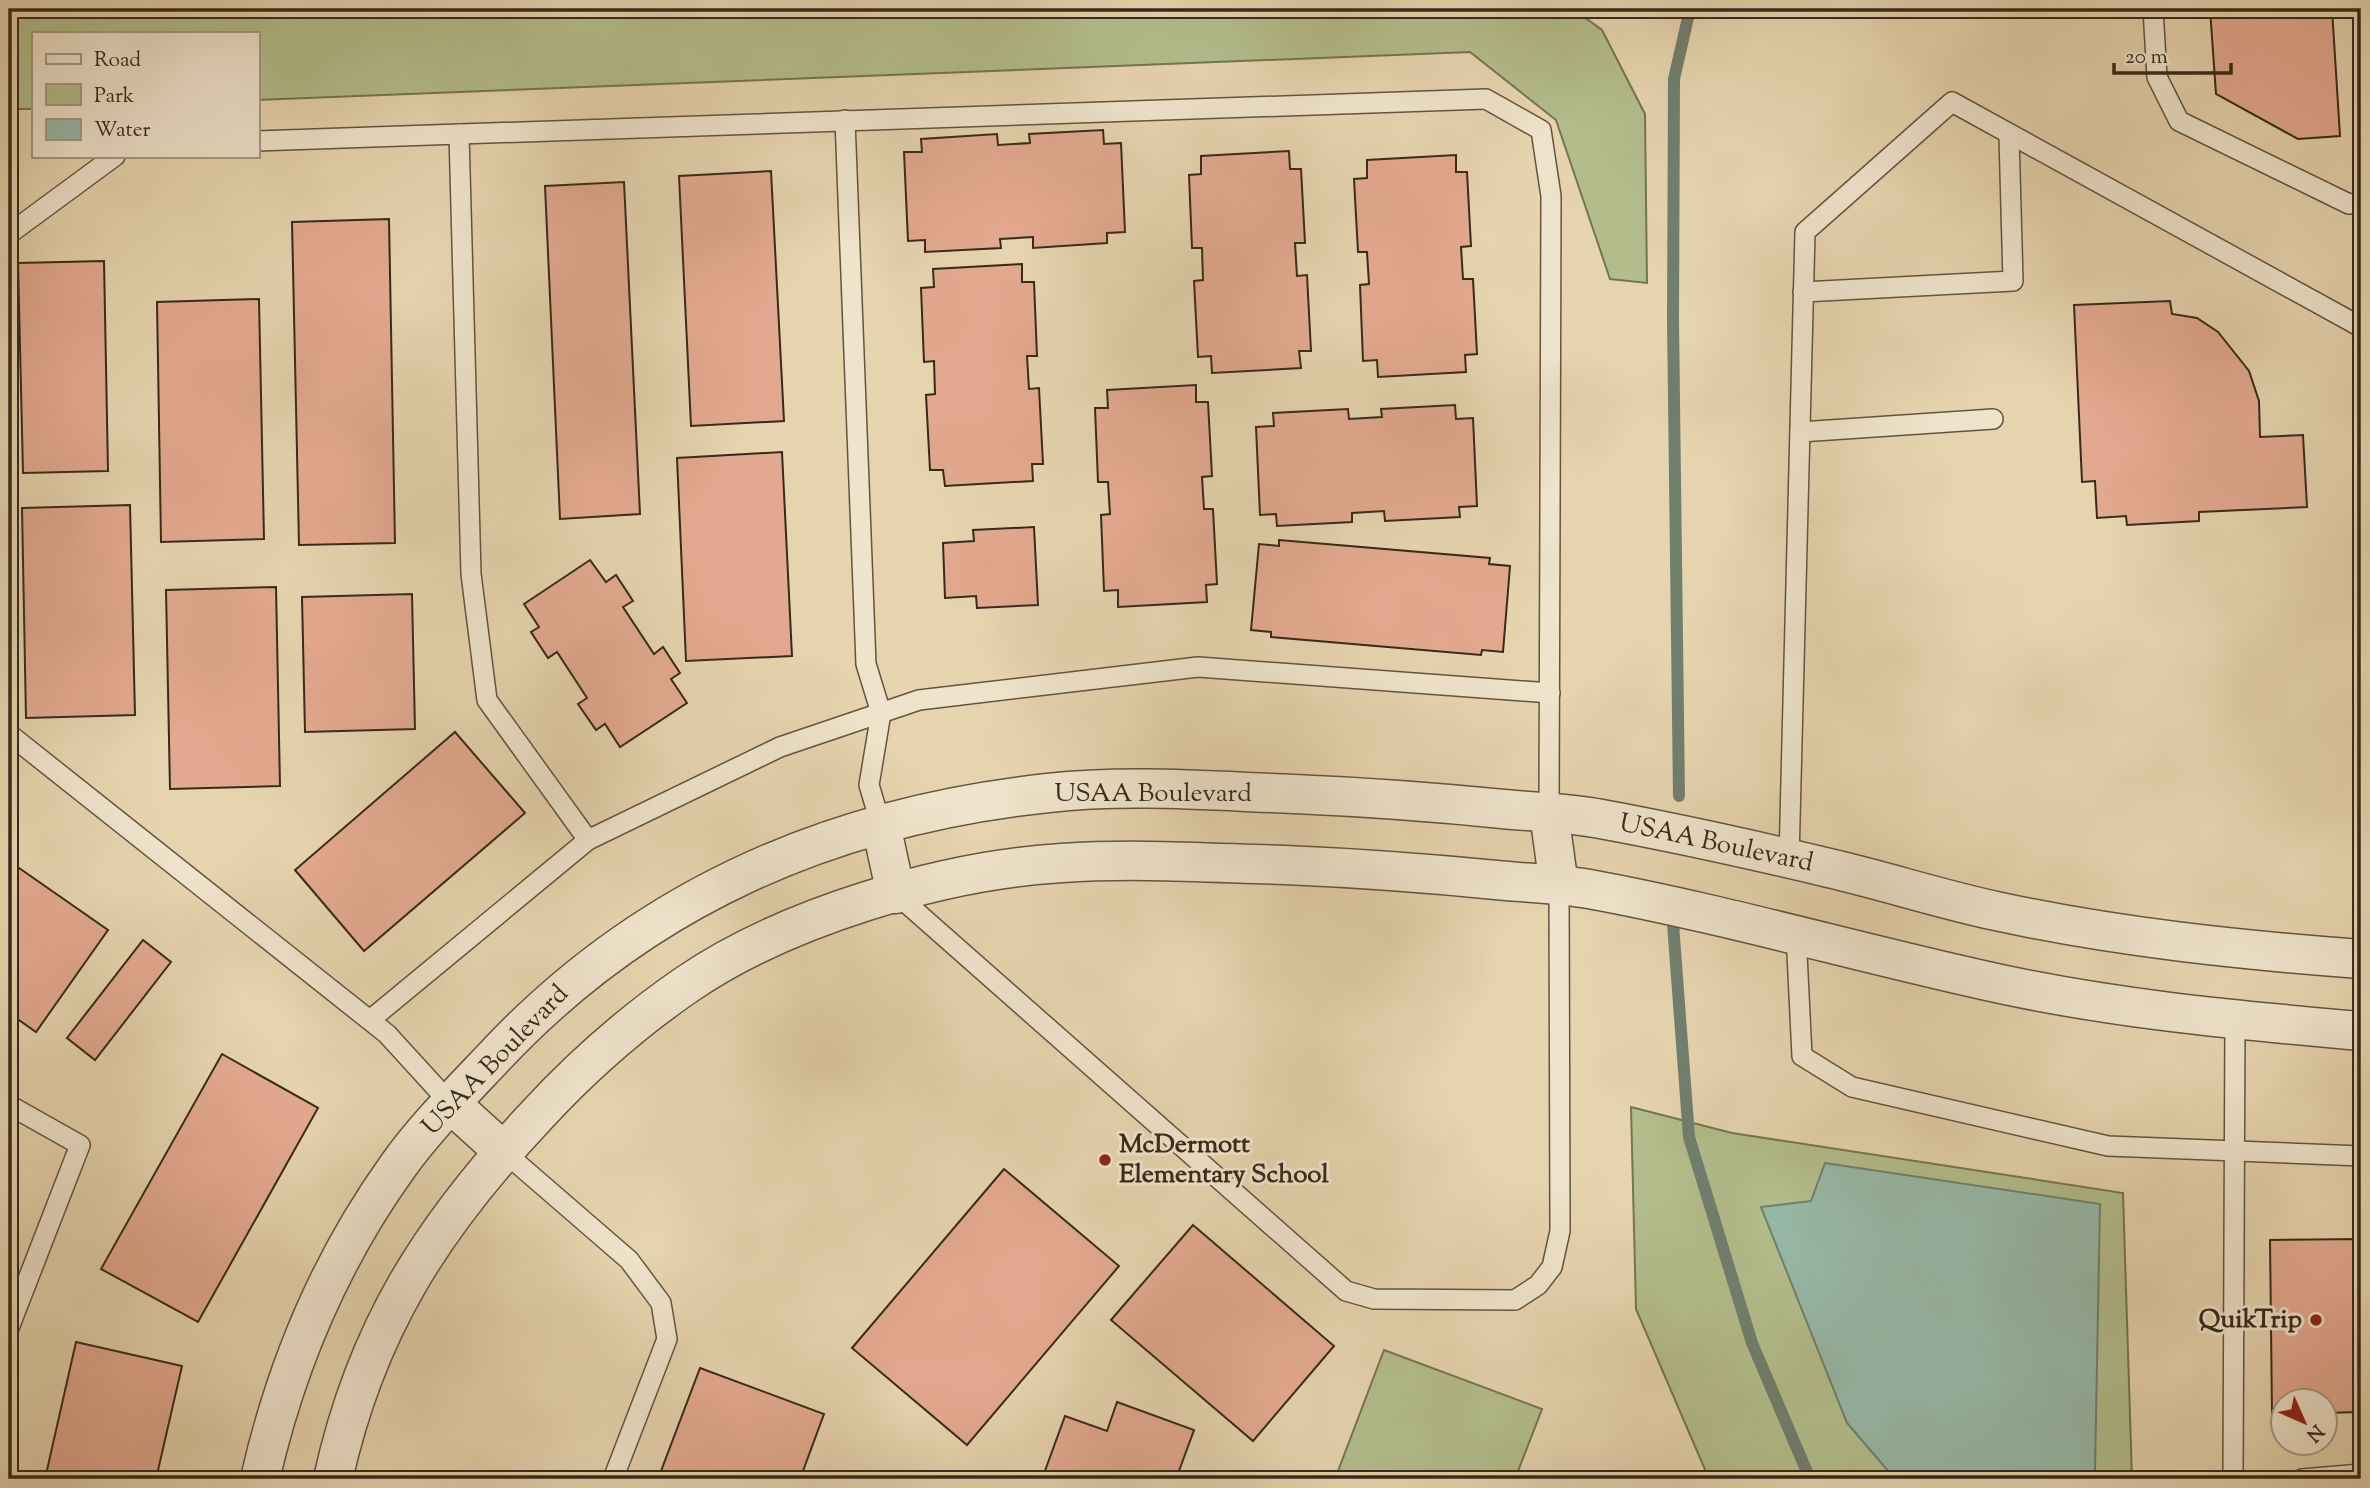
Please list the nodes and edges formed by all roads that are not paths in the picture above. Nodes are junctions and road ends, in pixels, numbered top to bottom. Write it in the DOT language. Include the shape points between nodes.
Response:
graph roads {
  1 [pos="2152,9"];
  2 [pos="845,120"];
  3 [pos="459,134"];
  4 [pos="2009,136"];
  5 [pos="259,141"];
  6 [pos="112,158"];
  7 [pos="2361,203"];
  8 [pos="9,234"];
  9 [pos="1803,292"];
  10 [pos="2361,327"];
  11 [pos="1993,419"];
  12 [pos="1800,432"];
  13 [pos="1550,693"];
  14 [pos="881,713"];
  15 [pos="9,734"];
  16 [pos="1549,813"];
  17 [pos="881,825"];
  18 [pos="588,840"];
  19 [pos="1789,859"];
  20 [pos="1559,886"];
  21 [pos="896,894"];
  22 [pos="1796,933"];
  23 [pos="2361,959"];
  24 [pos="370,1020"];
  25 [pos="2235,1020"];
  26 [pos="2361,1031"];
  27 [pos="450,1104"];
  28 [pos="9,1105"];
  29 [pos="503,1151"];
  30 [pos="2235,1151"];
  31 [pos="2361,1156"];
  32 [pos="9,1328"];
  33 [pos="2361,1474"];
  34 [pos="260,1479"];
  35 [pos="333,1479"];
  36 [pos="613,1479"];
  37 [pos="2233,1479"];
  38 [pos="2302,1479"];
  1 -- 7 [label="lane" via="2157,77 2179,121 2349,204"];
  2 -- 3 [label="lane"];
  2 -- 13 [label="lane" via="1486,99 1541,130 1551,196"];
  2 -- 14 [label="lane" via="866,664"];
  3 -- 5 [label="lane"];
  3 -- 18 [label="lane" via="471,573 487,700"];
  4 -- 9 [label="lane" via="1951,102 1805,232"];
  4 -- 9 [label="lane" via="2013,281"];
  4 -- 10 [label="lane"];
  6 -- 8 [label="lane"];
  9 -- 12 [label="lane"];
  11 -- 12 [label="lane"];
  12 -- 19 [label="lane"];
  13 -- 14 [label="lane" via="1198,667 919,700"];
  13 -- 16 [label="lane"];
  14 -- 17 [label="lane" via="869,785"];
  14 -- 18 [label="lane" via="780,747"];
  15 -- 24 [label="lane"];
  16 -- 17 [label="street, USAA Boulevard" via="1389,798 1160,790 1054,792 949,806"];
  16 -- 19 [label="street, USAA Boulevard" via="1594,818"];
  16 -- 20 [label="street"];
  17 -- 21 [label="street"];
  17 -- 27 [label="street, USAA Boulevard" via="748,870 652,922 546,1006"];
  18 -- 24 [label="lane"];
  19 -- 23 [label="street, USAA Boulevard" via="1996,911 2208,947"];
  20 -- 21 [label="street" via="1384,869 1159,861 1060,863 962,876"];
  20 -- 21 [label="lane" via="1560,1231 1552,1267 1538,1285 1514,1300 1374,1299 1346,1290"];
  20 -- 22 [label="street"];
  21 -- 29 [label="street" via="778,935 691,982 567,1082"];
  22 -- 25 [label="street" via="1981,980"];
  22 -- 30 [label="lane" via="1802,1056 1852,1087 2108,1146"];
  24 -- 27 [label="lane"];
  25 -- 26 [label="street"];
  25 -- 30 [label="lane"];
  27 -- 29 [label="street"];
  27 -- 34 [label="street, USAA Boulevard" via="399,1164 348,1241 300,1339"];
  28 -- 32 [label="lane" via="80,1145"];
  29 -- 35 [label="street" via="456,1206 410,1276 366,1365"];
  29 -- 36 [label="lane" via="629,1260 661,1303 667,1339"];
  30 -- 31 [label="lane"];
  30 -- 37 [label="lane"];
  33 -- 38 [label="lane"];
}
